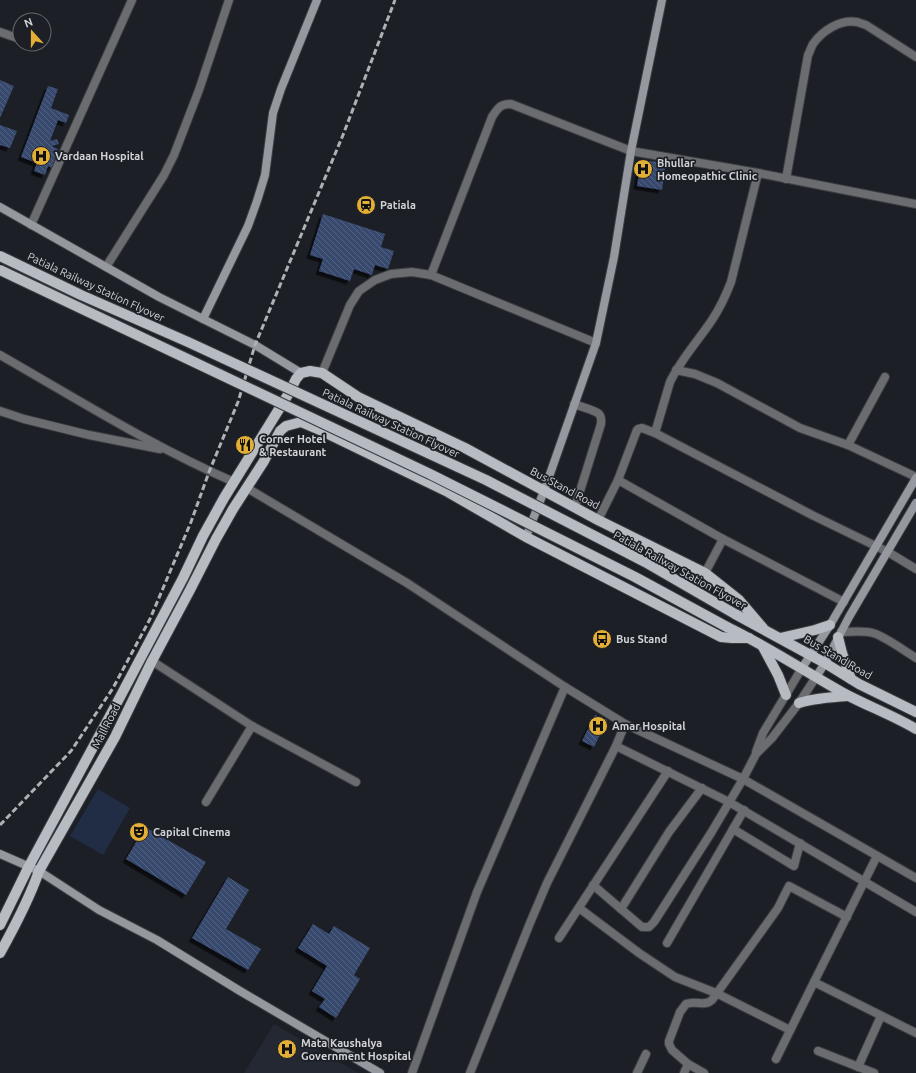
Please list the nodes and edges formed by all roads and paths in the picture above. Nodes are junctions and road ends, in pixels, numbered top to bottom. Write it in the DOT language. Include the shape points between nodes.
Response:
graph roads {
  1 [pos="132,0"];
  2 [pos="229,0"];
  3 [pos="317,0"];
  4 [pos="662,0"];
  5 [pos="0,32"];
  6 [pos="12,36"];
  7 [pos="916,57"];
  8 [pos="631,151"];
  9 [pos="758,173"];
  10 [pos="786,178"];
  11 [pos="916,204"];
  12 [pos="0,207"];
  13 [pos="31,225"];
  14 [pos="0,256"];
  15 [pos="106,267"];
  16 [pos="0,270"];
  17 [pos="431,275"];
  18 [pos="203,319"];
  19 [pos="596,343"];
  20 [pos="0,355"];
  21 [pos="676,370"];
  22 [pos="322,372"];
  23 [pos="301,373"];
  24 [pos="885,377"];
  25 [pos="574,404"];
  26 [pos="0,411"];
  27 [pos="656,433"];
  28 [pos="848,445"];
  29 [pos="166,450"];
  30 [pos="916,477"];
  31 [pos="618,480"];
  32 [pos="234,482"];
  33 [pos="247,488"];
  34 [pos="544,491"];
  35 [pos="916,503"];
  36 [pos="575,507"];
  37 [pos="598,520"];
  38 [pos="526,537"];
  39 [pos="723,539"];
  40 [pos="876,546"];
  41 [pos="888,552"];
  42 [pos="916,569"];
  43 [pos="705,573"];
  44 [pos="844,602"];
  45 [pos="830,625"];
  46 [pos="763,628"];
  47 [pos="840,635"];
  48 [pos="749,638"];
  49 [pos="780,638"];
  50 [pos="763,647"];
  51 [pos="810,655"];
  52 [pos="916,658"];
  53 [pos="152,660"];
  54 [pos="825,663"];
  55 [pos="802,668"];
  56 [pos="816,677"];
  57 [pos="851,679"];
  58 [pos="565,687"];
  59 [pos="786,696"];
  60 [pos="848,696"];
  61 [pos="799,703"];
  62 [pos="916,712"];
  63 [pos="625,724"];
  64 [pos="252,726"];
  65 [pos="916,729"];
  66 [pos="616,746"];
  67 [pos="756,754"];
  68 [pos="668,771"];
  69 [pos="743,779"];
  70 [pos="356,782"];
  71 [pos="702,788"];
  72 [pos="206,802"];
  73 [pos="729,802"];
  74 [pos="744,810"];
  75 [pos="733,829"];
  76 [pos="800,844"];
  77 [pos="0,854"];
  78 [pos="877,856"];
  79 [pos="29,866"];
  80 [pos="39,871"];
  81 [pos="916,878"];
  82 [pos="864,880"];
  83 [pos="593,885"];
  84 [pos="579,908"];
  85 [pos="621,909"];
  86 [pos="916,912"];
  87 [pos="847,916"];
  88 [pos="0,925"];
  89 [pos="559,938"];
  90 [pos="667,943"];
  91 [pos="0,953"];
  92 [pos="814,982"];
  93 [pos="716,994"];
  94 [pos="881,1016"];
  95 [pos="790,1030"];
  96 [pos="916,1033"];
  97 [pos="818,1051"];
  98 [pos="646,1054"];
  99 [pos="776,1059"];
  100 [pos="688,1064"];
  101 [pos="858,1067"];
  102 [pos="380,1073"];
  103 [pos="412,1073"];
  104 [pos="470,1073"];
  105 [pos="637,1073"];
  106 [pos="684,1073"];
  107 [pos="704,1073"];
  108 [pos="874,1073"];
  1 -- 13 [label="street"];
  2 -- 15 [label="street" via="174,155"];
  3 -- 18 [label="street" via="273,113 265,175 257,201 248,226"];
  4 -- 8 [label="street"];
  5 -- 6 [label="street"];
  7 -- 10 [label="street" via="856,22 845,22 831,27 822,34 808,55"];
  8 -- 9 [label="street"];
  8 -- 17 [label="street" via="511,104 503,104 492,117"];
  8 -- 19 [label="street" via="614,257"];
  9 -- 10 [label="street"];
  9 -- 21 [label="street" via="726,296"];
  10 -- 11 [label="street"];
  12 -- 13 [label="street"];
  13 -- 15 [label="street"];
  14 -- 46 [label="main road, Patiala Railway Station Flyover, bridge" via="486,480 645,562"];
  15 -- 18 [label="street"];
  16 -- 48 [label="main road, bridge" via="430,474 635,577"];
  17 -- 19 [label="street"];
  17 -- 22 [label="street" via="412,272 391,274 375,280 360,291 350,305"];
  18 -- 23 [label="street" via="255,345"];
  19 -- 25 [label="street"];
  20 -- 29 [label="street"];
  21 -- 27 [label="street" via="670,382"];
  21 -- 28 [label="street" via="717,383 800,428"];
  22 -- 23 [label="main road"];
  22 -- 34 [label="main road, Bus Stand Road" via="358,396 466,448"];
  23 -- 32 [label="main road"];
  24 -- 28 [label="street"];
  25 -- 34 [label="street"];
  25 -- 36 [label="street" via="600,414 601,418"];
  26 -- 29 [label="street" via="89,436"];
  27 -- 31 [label="street" via="638,428"];
  27 -- 40 [label="street"];
  28 -- 30 [label="street"];
  29 -- 32 [label="street"];
  30 -- 40 [label="street"];
  31 -- 37 [label="street"];
  31 -- 39 [label="street"];
  32 -- 79 [label="main road, Mall Road"];
  33 -- 38 [label="main road" via="280,431 286,426 302,422 446,491"];
  33 -- 53 [label="main road, Mall Road" via="216,539"];
  33 -- 58 [label="street" via="407,583"];
  34 -- 36 [label="main road, Bus Stand Road"];
  34 -- 38 [label="street"];
  35 -- 41 [label="street"];
  36 -- 37 [label="main road, Bus Stand Road"];
  37 -- 43 [label="main road, Bus Stand Road"];
  38 -- 48 [label="main road" via="721,637"];
  39 -- 43 [label="street"];
  39 -- 44 [label="street"];
  40 -- 41 [label="street"];
  40 -- 44 [label="street"];
  41 -- 42 [label="street"];
  41 -- 47 [label="street"];
  43 -- 46 [label="main road, Bus Stand Road" via="739,600"];
  44 -- 45 [label="street"];
  45 -- 49 [label="main road"];
  45 -- 51 [label="street"];
  46 -- 49 [label="main road, Bus Stand Road"];
  47 -- 52 [label="street" via="872,633"];
  47 -- 54 [label="street"];
  47 -- 57 [label="main road" via="842,653"];
  48 -- 50 [label="main road"];
  49 -- 51 [label="main road, Bus Stand Road"];
  50 -- 55 [label="main road"];
  50 -- 59 [label="main road"];
  51 -- 54 [label="main road, Bus Stand Road"];
  51 -- 55 [label="street"];
  53 -- 64 [label="street"];
  53 -- 80 [label="main road, Mall Road" via="115,737"];
  54 -- 56 [label="street"];
  54 -- 57 [label="main road, Bus Stand Road"];
  55 -- 56 [label="main road"];
  55 -- 59 [label="street"];
  56 -- 60 [label="main road"];
  56 -- 61 [label="street"];
  57 -- 62 [label="main road, Bus Stand Road"];
  58 -- 63 [label="street"];
  58 -- 103 [label="street" via="477,892"];
  59 -- 67 [label="street" via="763,733"];
  60 -- 61 [label="main road" via="810,699"];
  60 -- 65 [label="main road"];
  61 -- 67 [label="street"];
  63 -- 66 [label="street"];
  63 -- 69 [label="street"];
  64 -- 70 [label="street"];
  64 -- 72 [label="street"];
  66 -- 68 [label="street"];
  66 -- 104 [label="street" via="547,883"];
  67 -- 69 [label="street"];
  68 -- 71 [label="street"];
  68 -- 83 [label="street"];
  69 -- 73 [label="street"];
  69 -- 78 [label="street"];
  71 -- 73 [label="street"];
  71 -- 85 [label="street" via="669,832"];
  73 -- 74 [label="street"];
  73 -- 85 [label="street" via="654,922 648,927 642,927"];
  74 -- 75 [label="street"];
  74 -- 76 [label="street"];
  75 -- 76 [label="street" via="794,866"];
  75 -- 90 [label="street"];
  76 -- 82 [label="street"];
  77 -- 79 [label="street"];
  78 -- 81 [label="street"];
  78 -- 82 [label="street"];
  79 -- 80 [label="street"];
  79 -- 88 [label="main road, Mall Road"];
  80 -- 91 [label="main road, Mall Road" via="19,919"];
  80 -- 102 [label="street" via="99,910 157,940"];
  82 -- 86 [label="street"];
  82 -- 87 [label="street"];
  83 -- 84 [label="street"];
  83 -- 85 [label="street"];
  84 -- 89 [label="street"];
  84 -- 93 [label="street" via="675,977"];
  87 -- 92 [label="street"];
  87 -- 93 [label="street" via="789,886 778,908"];
  92 -- 94 [label="street"];
  92 -- 95 [label="street"];
  93 -- 95 [label="street"];
  93 -- 100 [label="street" via="709,1003 690,1002 680,1012 669,1044"];
  94 -- 96 [label="street"];
  94 -- 101 [label="street"];
  95 -- 99 [label="street"];
  97 -- 101 [label="street"];
  98 -- 105 [label="street"];
  100 -- 106 [label="street"];
  100 -- 107 [label="street"];
  101 -- 108 [label="street"];
}
